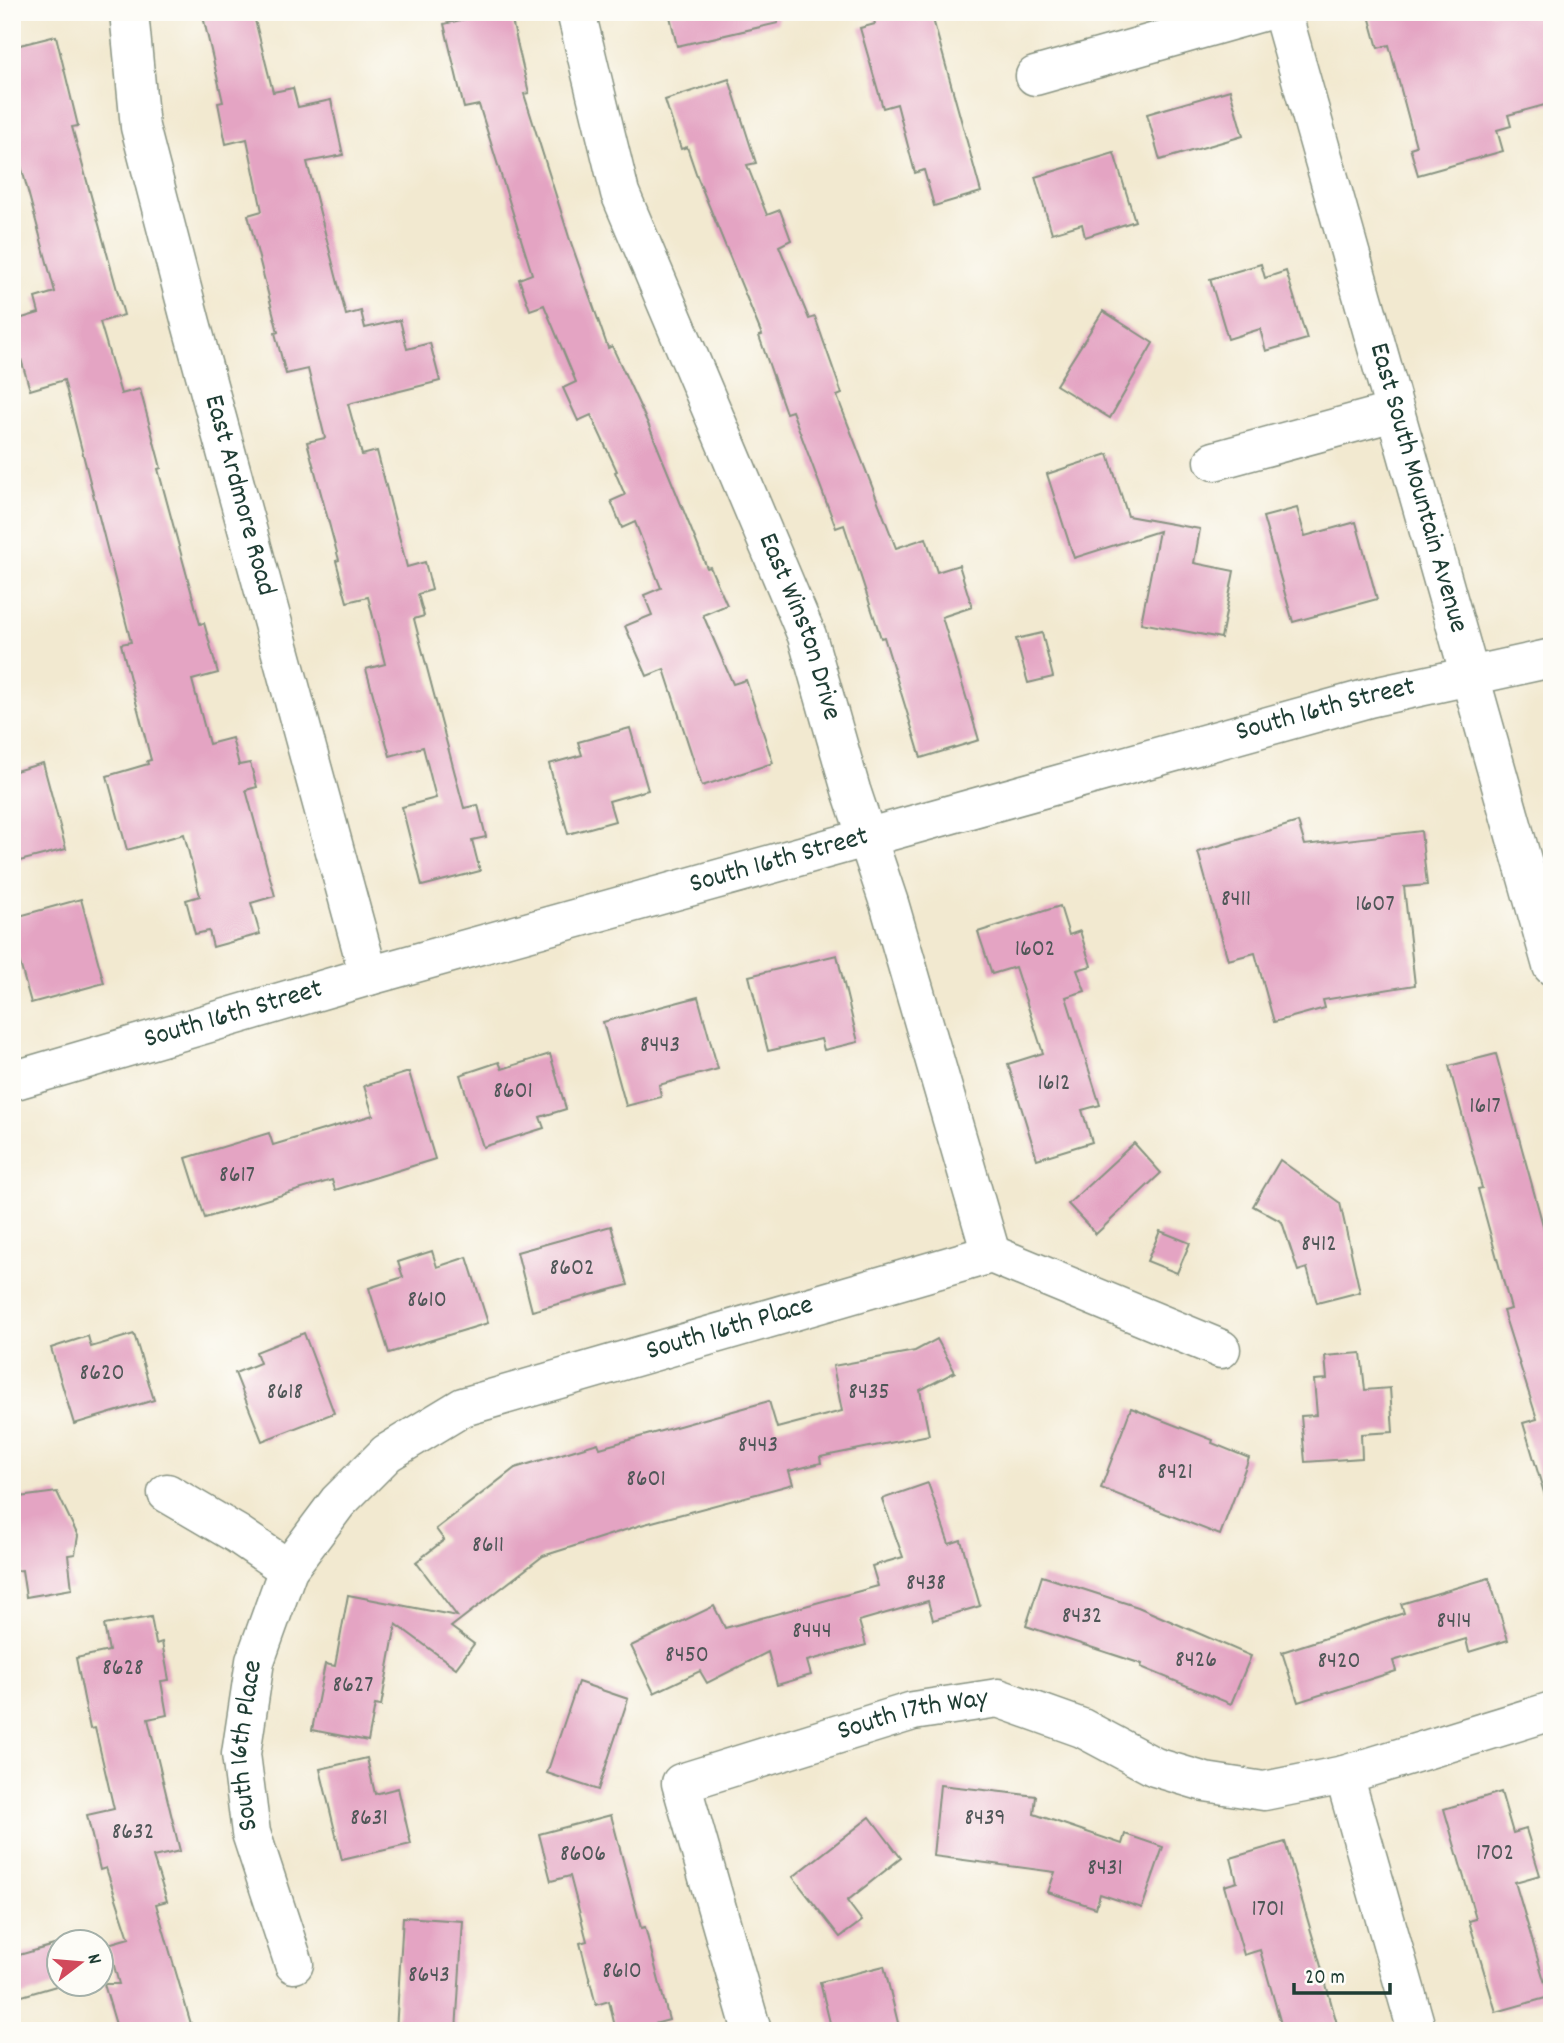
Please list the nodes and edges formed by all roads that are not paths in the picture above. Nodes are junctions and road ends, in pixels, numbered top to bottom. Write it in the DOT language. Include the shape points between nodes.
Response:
graph roads {
  1 [pos="129,12"];
  2 [pos="576,12"];
  3 [pos="1262,12"];
  4 [pos="1282,12"];
  5 [pos="1035,76"];
  6 [pos="1394,412"];
  7 [pos="1214,461"];
  8 [pos="1552,658"];
  9 [pos="1470,676"];
  10 [pos="867,838"];
  11 [pos="1552,966"];
  12 [pos="369,976"];
  13 [pos="12,1081"];
  14 [pos="990,1254"];
  15 [pos="1221,1349"];
  16 [pos="167,1493"];
  17 [pos="288,1569"];
  18 [pos="1552,1711"];
  19 [pos="1343,1775"];
  20 [pos="294,1964"];
  21 [pos="752,2031"];
  22 [pos="1417,2031"];
  1 -- 12 [label="street, East Ardmore Road" via="141,127"];
  2 -- 10 [label="street, East Winston Drive" via="620,193 807,636"];
  3 -- 5 [label="street"];
  4 -- 6 [label="street, East South Mountain Avenue"];
  6 -- 7 [label="street"];
  6 -- 9 [label="street, East South Mountain Avenue"];
  8 -- 9 [label="street, South 16th Street"];
  9 -- 10 [label="street, South 16th Street" via="1369,698"];
  9 -- 11 [label="street, East South Mountain Avenue"];
  10 -- 12 [label="street, South 16th Street"];
  10 -- 14 [label="street, East Winston Drive"];
  12 -- 13 [label="street, South 16th Street"];
  14 -- 15 [label="street"];
  14 -- 17 [label="street, South 16th Place" via="463,1406 387,1453 338,1502"];
  16 -- 17 [label="street"];
  17 -- 20 [label="street, South 16th Place" via="255,1661 241,1754 251,1833"];
  18 -- 19 [label="street, South 17th Way"];
  19 -- 21 [label="street, South 17th Way" via="1264,1791 1205,1782 1155,1767 1082,1728 998,1699 913,1711 681,1783"];
  19 -- 22 [label="street"];
}
